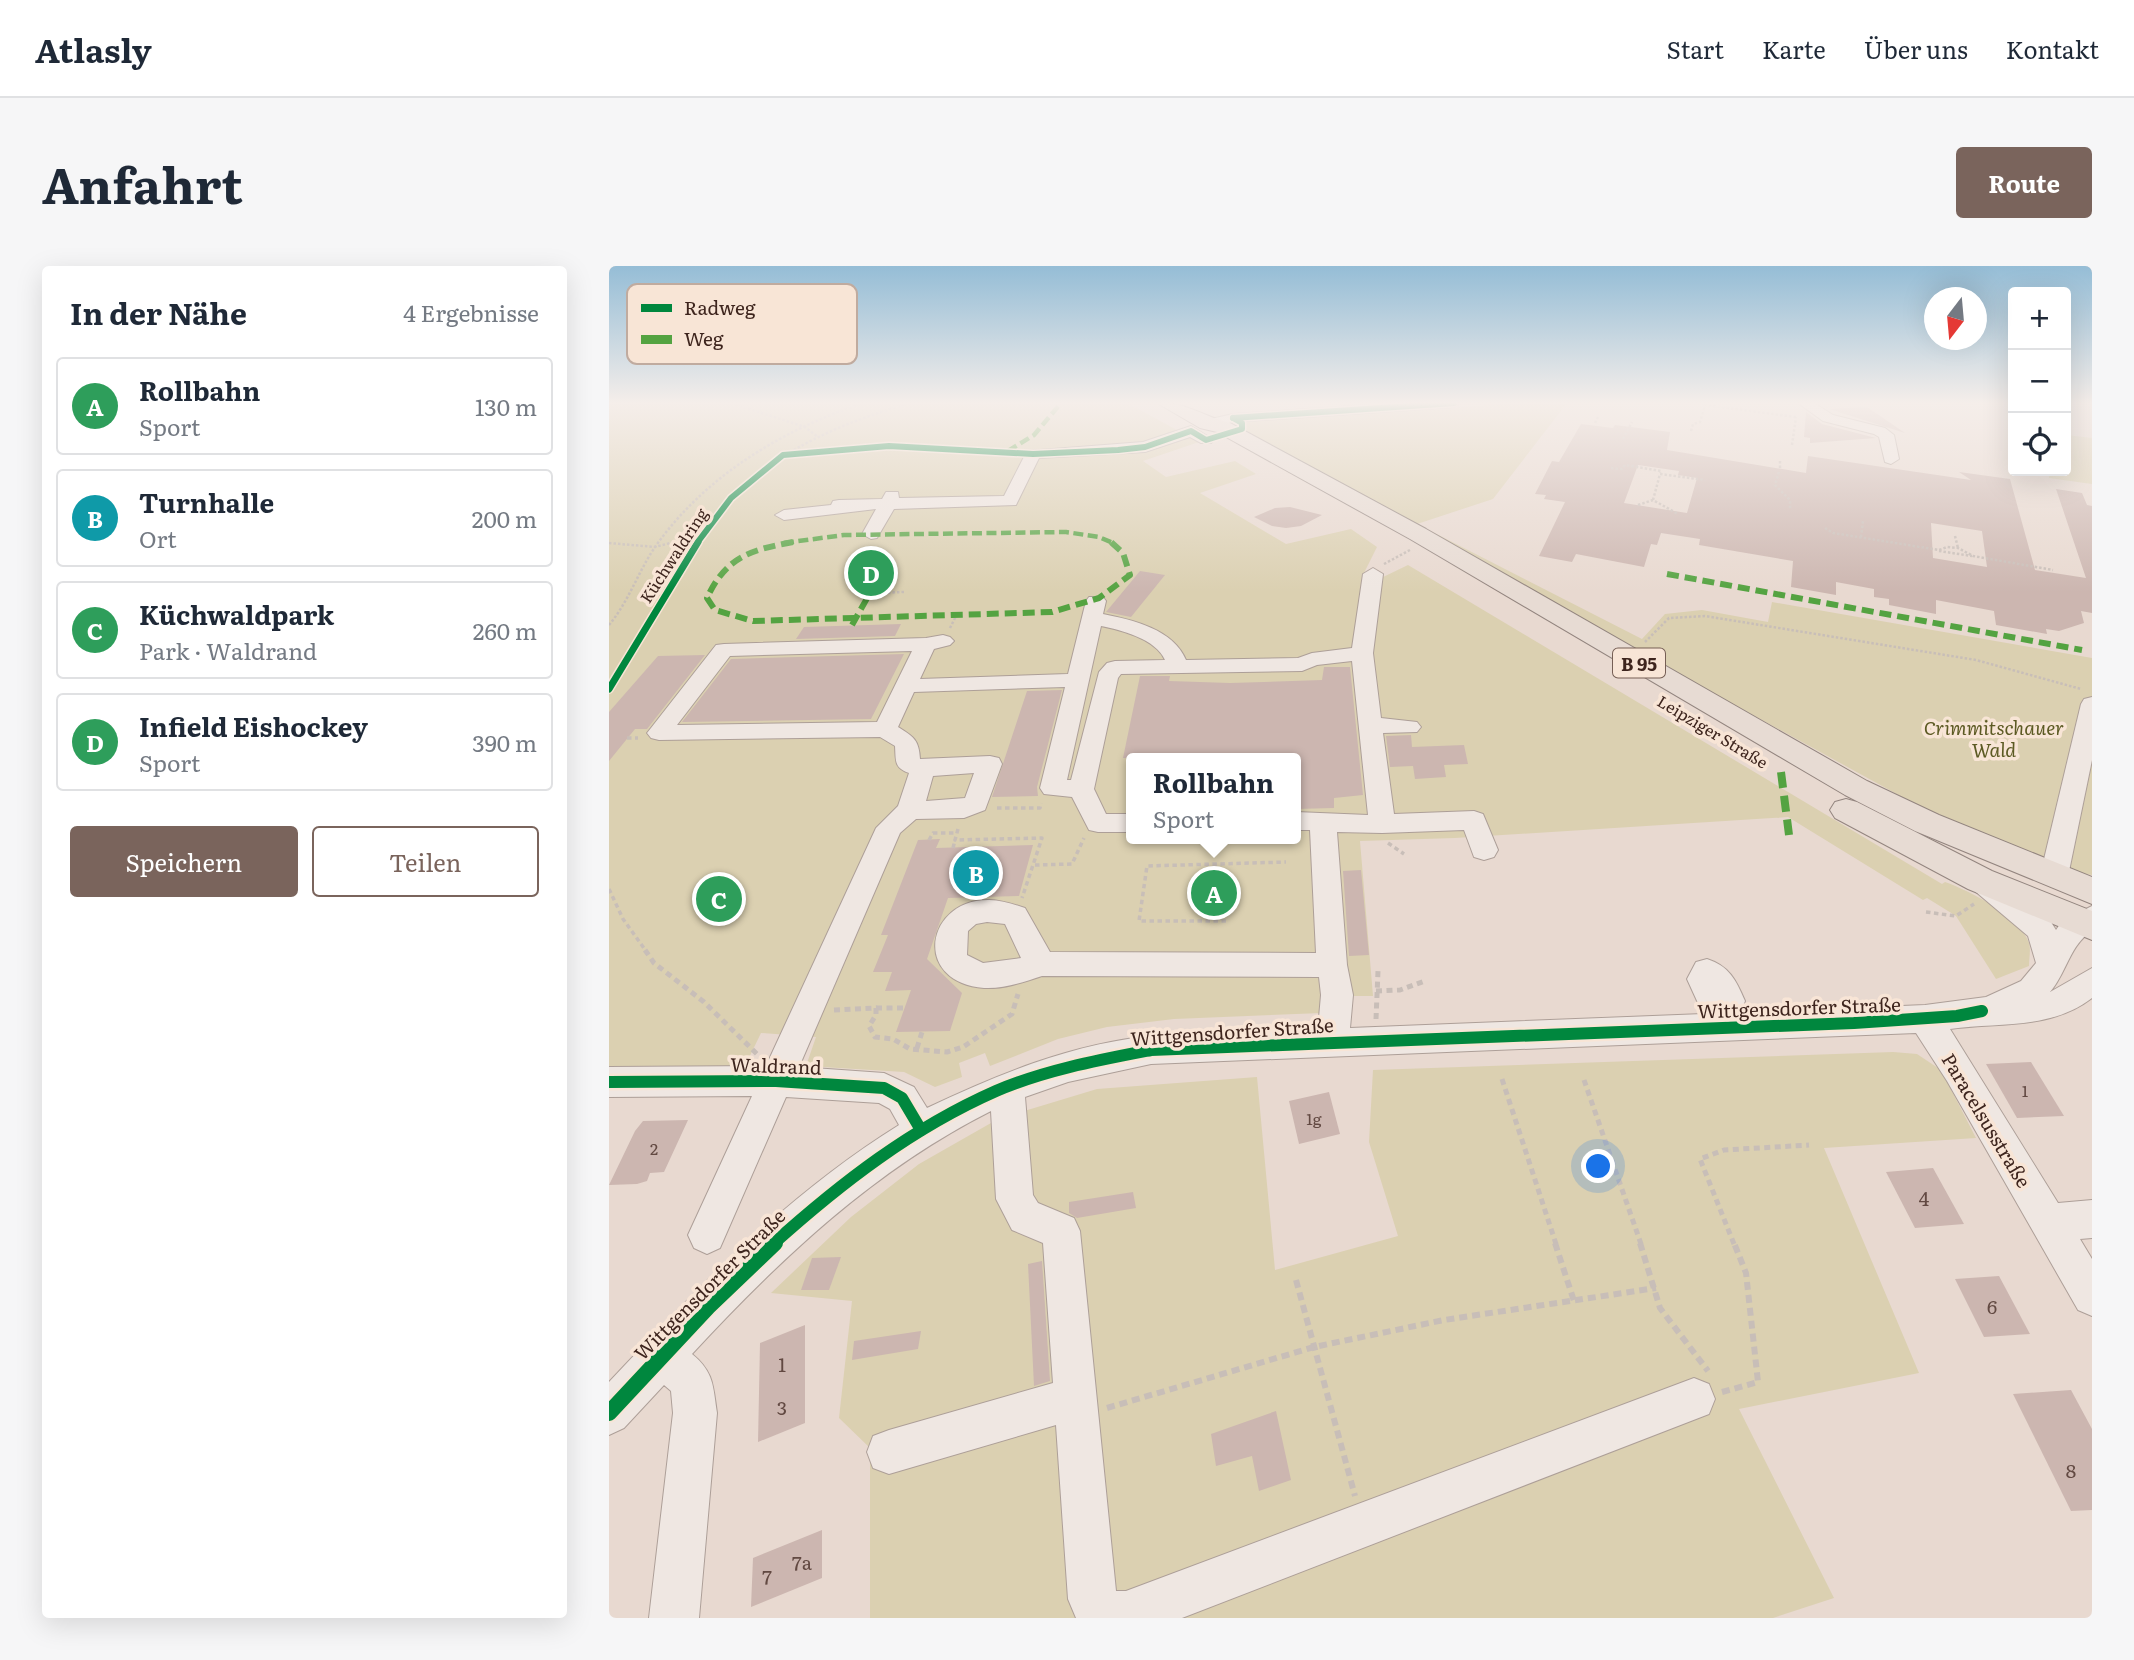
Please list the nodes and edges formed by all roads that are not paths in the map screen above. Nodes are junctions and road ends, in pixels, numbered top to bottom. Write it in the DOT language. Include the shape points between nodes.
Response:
graph roads {
  1 [pos="1027,466"];
  2 [pos="1267,466"];
  3 [pos="1298,466"];
  4 [pos="890,500"];
  5 [pos="839,505"];
  6 [pos="785,518"];
  7 [pos="871,534"];
  8 [pos="1373,574"];
  9 [pos="1362,653"];
  10 [pos="1178,667"];
  11 [pos="1077,680"];
  12 [pos="907,686"];
  13 [pos="2092,704"];
  14 [pos="1370,725"];
  15 [pos="1409,727"];
  16 [pos="885,729"];
  17 [pos="1093,744"];
  18 [pos="1061,746"];
  19 [pos="923,769"];
  20 [pos="1081,789"];
  21 [pos="910,810"];
  22 [pos="1309,821"];
  23 [pos="1126,823"];
  24 [pos="1382,824"];
  25 [pos="1484,850"];
  26 [pos="2054,876"];
  27 [pos="1988,886"];
  28 [pos="2090,914"];
  29 [pos="1042,964"];
  30 [pos="1332,965"];
  31 [pos="2052,966"];
  32 [pos="2092,981"];
  33 [pos="1982,1012"];
  34 [pos="1925,1019"];
  35 [pos="1333,1041"];
  36 [pos="781,1071"];
  37 [pos="609,1082"];
  38 [pos="1007,1089"];
  39 [pos="921,1130"];
  40 [pos="2092,1219"];
  41 [pos="2049,1223"];
  42 [pos="707,1235"];
  43 [pos="2092,1296"];
  44 [pos="662,1356"];
  45 [pos="1709,1395"];
  46 [pos="1075,1407"];
  47 [pos="609,1413"];
  48 [pos="888,1452"];
  49 [pos="674,1618"];
  1 -- 4 [label="street" via="1010,500"];
  2 -- 27 [label="main road, Leipziger Straße / B 95" via="1802,785"];
  3 -- 26 [label="main road, Leipziger Straße / B 95" via="1856,788"];
  4 -- 5 [label="street"];
  4 -- 6 [label="street"];
  4 -- 7 [label="street"];
  8 -- 9 [label="street"];
  9 -- 10 [label="street" via="1302,664"];
  9 -- 14 [label="street"];
  10 -- 11 [label="street" via="1172,651 1095,610"];
  10 -- 17 [label="street" via="1115,668 1107,677"];
  11 -- 12 [label="street"];
  11 -- 18 [label="street"];
  12 -- 16 [label="street"];
  12 -- 16 [label="street" via="939,638 724,650 659,733"];
  13 -- 26 [label="street"];
  14 -- 15 [label="street"];
  14 -- 24 [label="street"];
  16 -- 19 [label="street" via="907,743 908,764"];
  17 -- 18 [label="street"];
  17 -- 20 [label="street"];
  18 -- 20 [label="street" via="1053,788"];
  19 -- 21 [label="street"];
  19 -- 21 [label="street" via="990,764 977,804 960,821"];
  20 -- 23 [label="street" via="1098,823"];
  21 -- 36 [label="street, Wittgensdorfer Straße" via="890,828"];
  22 -- 24 [label="street"];
  22 -- 30 [label="street"];
  24 -- 25 [label="street" via="1474,820"];
  26 -- 28 [label="main road, Leipziger Straße / B 95"];
  27 -- 28 [label="main road, Leipziger Straße / B 95"];
  27 -- 31 [label="street" via="2041,930"];
  28 -- 31 [label="street, Wittgensdorfer Straße" via="2073,929"];
  29 -- 29 [label="street" via="1030,950 1015,916 991,910 955,923 949,946 951,961 971,976 1007,974"];
  29 -- 30 [label="street"];
  30 -- 35 [label="street" via="1336,995"];
  31 -- 33 [label="street, Wittgensdorfer Straße" via="2032,990"];
  32 -- 33 [label="street, Wittgensdorfer Straße" via="2045,1008"];
  33 -- 34 [label="street, Wittgensdorfer Straße"];
  34 -- 35 [label="street, Wittgensdorfer Straße" via="1727,1020"];
  34 -- 41 [label="street, Paracelsusstraße"];
  35 -- 38 [label="street, Wittgensdorfer Straße" via="1151,1050 1067,1067"];
  36 -- 37 [label="street, Waldrand"];
  36 -- 39 [label="street, Waldrand" via="884,1088 902,1098"];
  36 -- 42 [label="street, Wittgensdorfer Straße"];
  38 -- 39 [label="street, Wittgensdorfer Straße"];
  38 -- 46 [label="street" via="1015,1199 1025,1217 1061,1231"];
  39 -- 44 [label="street, Wittgensdorfer Straße" via="806,1211"];
  40 -- 41 [label="street"];
  41 -- 43 [label="street, Paracelsusstraße"];
  44 -- 47 [label="street, Wittgensdorfer Straße"];
  44 -- 49 [label="street" via="691,1380 695,1413"];
  45 -- 46 [label="street" via="1126,1615 1105,1616 1092,1599"];
  46 -- 48 [label="street"];
}
